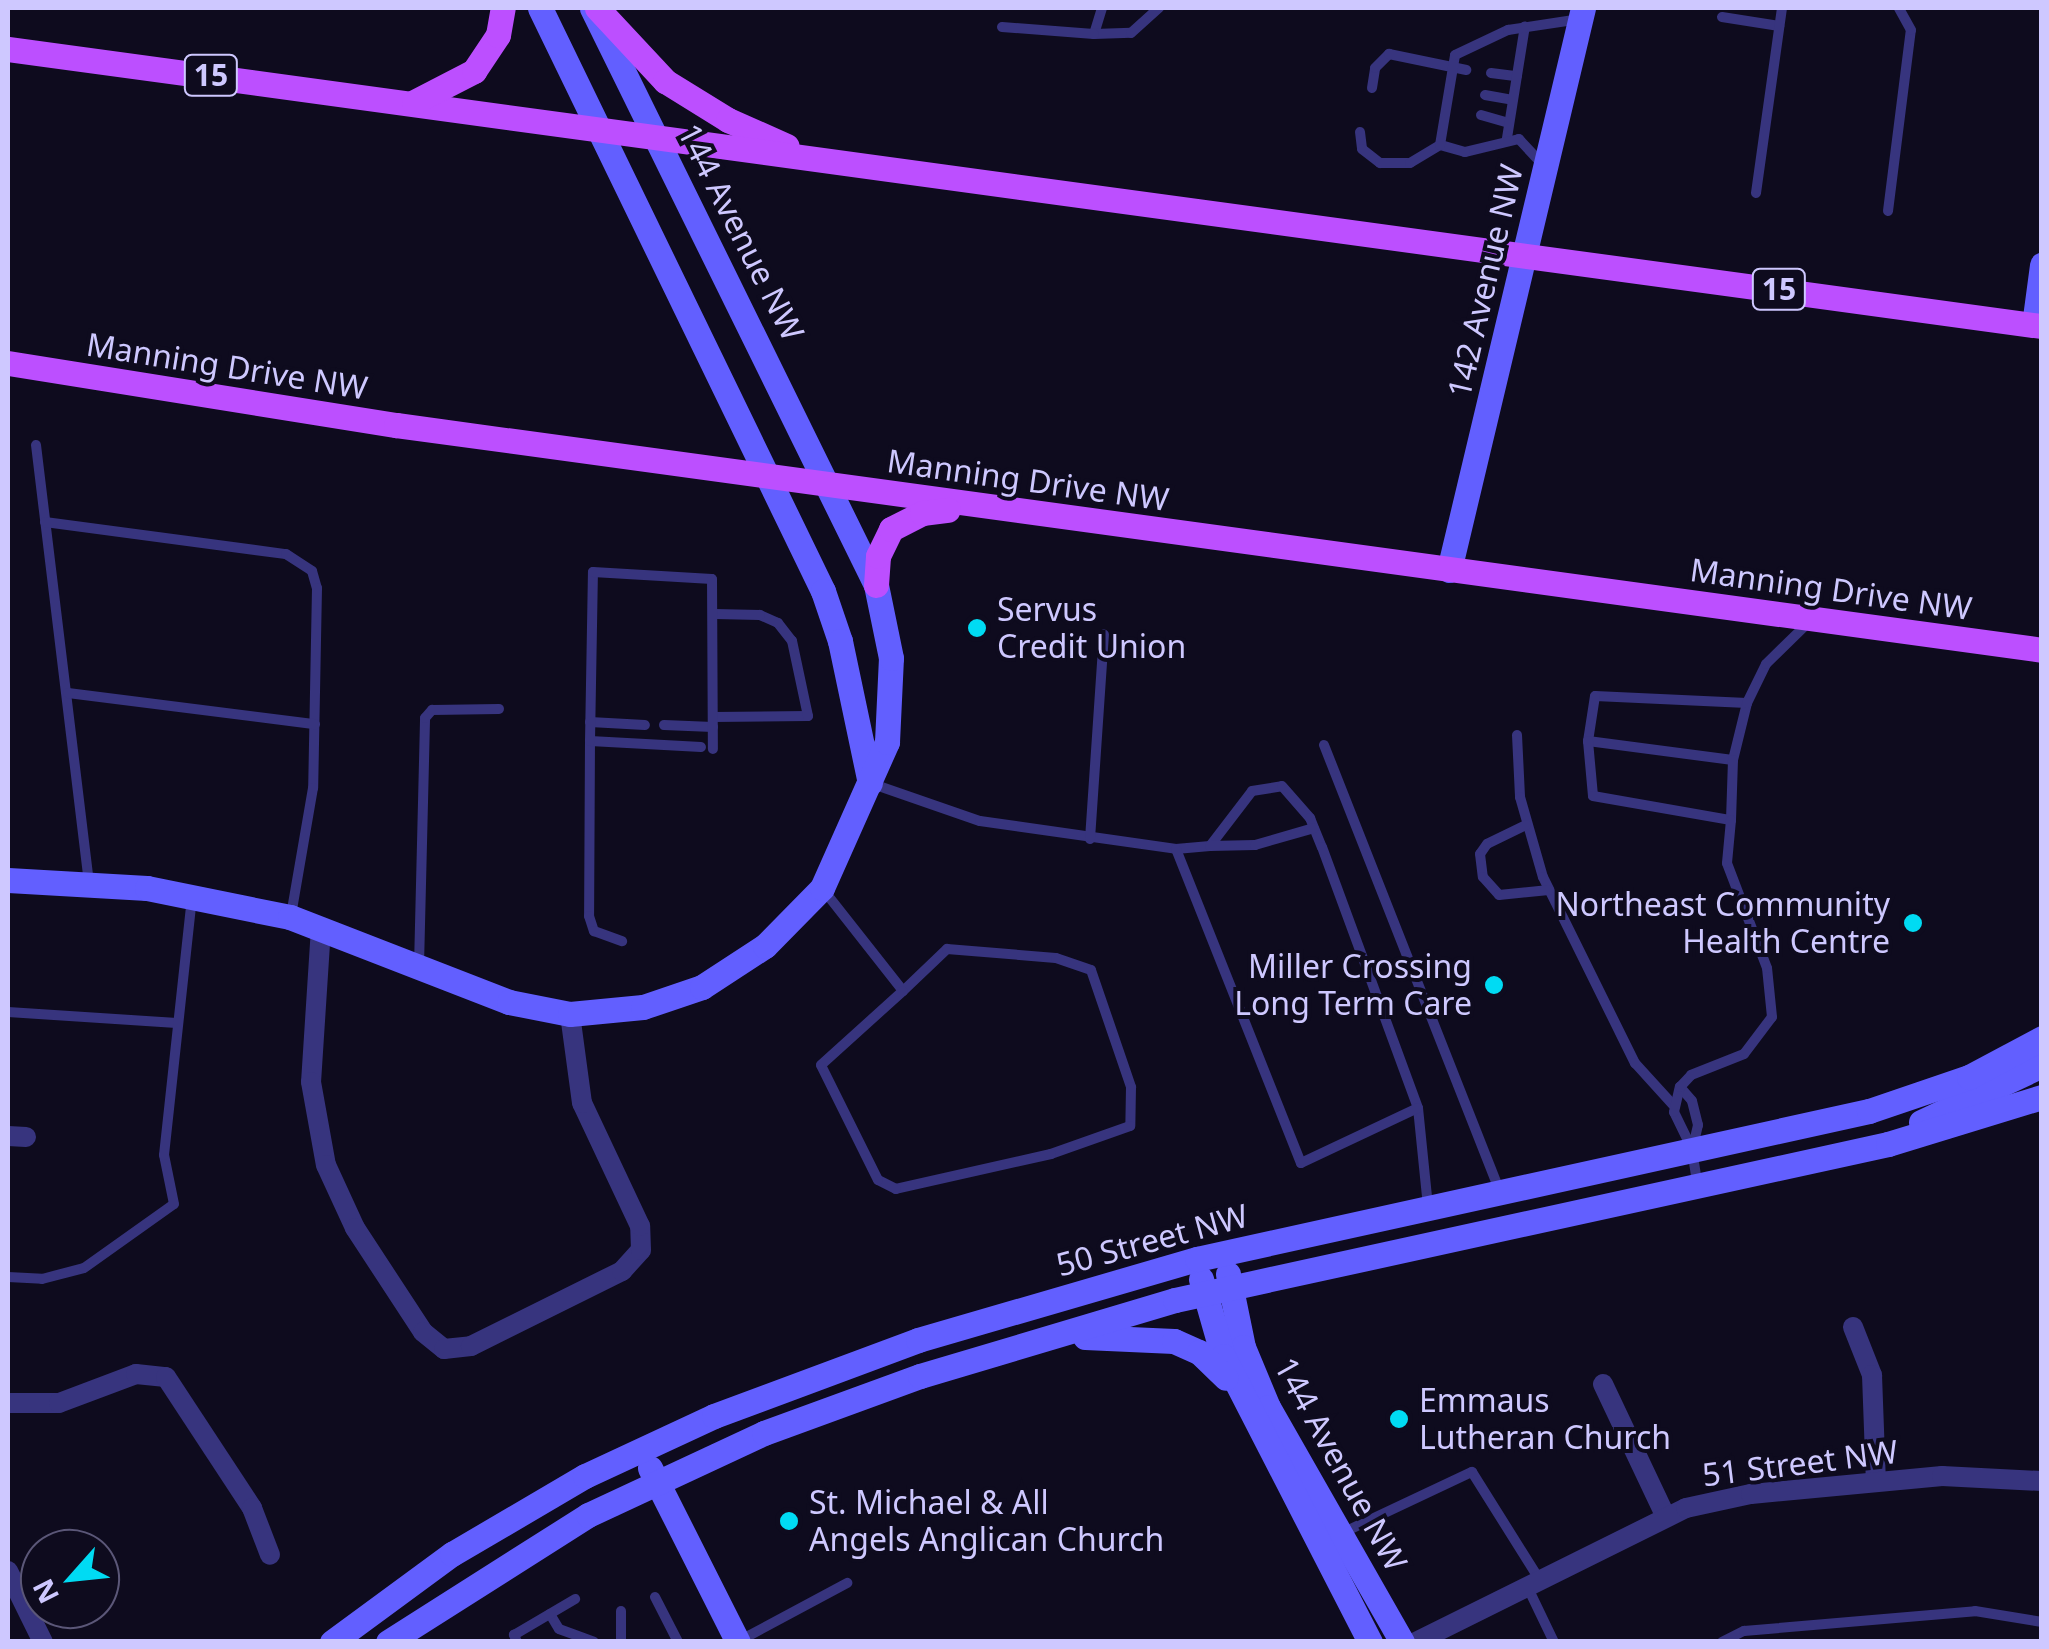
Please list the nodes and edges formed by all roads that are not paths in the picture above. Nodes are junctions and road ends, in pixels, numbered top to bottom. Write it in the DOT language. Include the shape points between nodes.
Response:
graph roads {
  1 [pos="503,8"];
  2 [pos="540,8"];
  3 [pos="595,8"];
  4 [pos="1102,8"];
  5 [pos="1159,8"];
  6 [pos="1782,8"];
  7 [pos="1900,8"];
  8 [pos="1582,13"];
  9 [pos="1722,17"];
  10 [pos="1524,26"];
  11 [pos="1779,26"];
  12 [pos="1002,28"];
  13 [pos="1094,34"];
  14 [pos="8,50"];
  15 [pos="1451,70"];
  16 [pos="1466,70"];
  17 [pos="1491,73"];
  18 [pos="1517,76"];
  19 [pos="1372,88"];
  20 [pos="1447,88"];
  21 [pos="1462,90"];
  22 [pos="1486,95"];
  23 [pos="1513,100"];
  24 [pos="414,102"];
  25 [pos="1481,115"];
  26 [pos="1509,123"];
  27 [pos="601,128"];
  28 [pos="1360,132"];
  29 [pos="657,138"];
  30 [pos="1507,138"];
  31 [pos="1440,145"];
  32 [pos="815,158"];
  33 [pos="1545,167"];
  34 [pos="1756,193"];
  35 [pos="1888,211"];
  36 [pos="1525,254"];
  37 [pos="2042,265"];
  38 [pos="2038,325"];
  39 [pos="8,363"];
  40 [pos="36,446"];
  41 [pos="772,476"];
  42 [pos="832,485"];
  43 [pos="982,506"];
  44 [pos="45,522"];
  45 [pos="1449,570"];
  46 [pos="876,585"];
  47 [pos="715,614"];
  48 [pos="1812,619"];
  49 [pos="1104,634"];
  50 [pos="2042,650"];
  51 [pos="68,693"];
  52 [pos="1746,703"];
  53 [pos="499,709"];
  54 [pos="590,722"];
  55 [pos="713,722"];
  56 [pos="315,724"];
  57 [pos="645,725"];
  58 [pos="664,725"];
  59 [pos="1517,735"];
  60 [pos="590,741"];
  61 [pos="1588,742"];
  62 [pos="1324,745"];
  63 [pos="1733,760"];
  64 [pos="870,783"];
  65 [pos="1731,820"];
  66 [pos="1526,825"];
  67 [pos="1314,828"];
  68 [pos="1090,839"];
  69 [pos="1210,846"];
  70 [pos="1176,848"];
  71 [pos="8,880"];
  72 [pos="90,884"];
  73 [pos="822,888"];
  74 [pos="1549,890"];
  75 [pos="192,894"];
  76 [pos="290,917"];
  77 [pos="321,928"];
  78 [pos="622,941"];
  79 [pos="419,967"];
  80 [pos="903,991"];
  81 [pos="8,1012"];
  82 [pos="570,1014"];
  83 [pos="178,1023"];
  84 [pos="2042,1038"];
  85 [pos="2042,1065"];
  86 [pos="1680,1088"];
  87 [pos="2042,1097"];
  88 [pos="1674,1106"];
  89 [pos="1418,1108"];
  90 [pos="1888,1144"];
  91 [pos="1692,1150"];
  92 [pos="1698,1182"];
  93 [pos="1500,1192"];
  94 [pos="1428,1208"];
  95 [pos="1224,1253"];
  96 [pos="1197,1260"];
  97 [pos="8,1278"];
  98 [pos="1230,1286"];
  99 [pos="1204,1293"];
  100 [pos="1853,1327"];
  101 [pos="1015,1346"];
  102 [pos="1603,1384"];
  103 [pos="1244,1399"];
  104 [pos="8,1403"];
  105 [pos="640,1449"];
  106 [pos="2042,1481"];
  107 [pos="656,1482"];
  108 [pos="1876,1482"];
  109 [pos="1665,1515"];
  110 [pos="1339,1534"];
  111 [pos="270,1555"];
  112 [pos="8,1570"];
  113 [pos="1533,1582"];
  114 [pos="847,1583"];
  115 [pos="655,1597"];
  116 [pos="575,1599"];
  117 [pos="621,1611"];
  118 [pos="550,1614"];
  119 [pos="2042,1622"];
  120 [pos="43,1642"];
  121 [pos="332,1642"];
  122 [pos="388,1642"];
  123 [pos="517,1642"];
  124 [pos="594,1642"];
  125 [pos="621,1642"];
  126 [pos="678,1642"];
  127 [pos="738,1642"];
  128 [pos="1370,1642"];
  129 [pos="1402,1642"];
  130 [pos="1416,1642"];
  131 [pos="1554,1642"];
  132 [pos="1722,1642"];
  1 -- 24 [label="main road" via="498,35 474,72"];
  2 -- 27 [label="main road"];
  3 -- 29 [label="main road, 144 Avenue NW"];
  3 -- 32 [label="main road" via="666,81 728,120"];
  4 -- 13 [label="lane"];
  5 -- 13 [label="lane" via="1132,33"];
  6 -- 11 [label="lane"];
  7 -- 35 [label="lane" via="1911,30"];
  8 -- 10 [label="lane"];
  8 -- 33 [label="main road, 142 Avenue NW"];
  9 -- 11 [label="lane"];
  10 -- 15 [label="lane" via="1465,45"];
  10 -- 18 [label="lane"];
  11 -- 34 [label="lane"];
  12 -- 13 [label="lane"];
  14 -- 24 [label="main road, 15"];
  15 -- 16 [label="lane"];
  15 -- 19 [label="lane" via="1389,54 1374,68"];
  15 -- 20 [label="lane"];
  17 -- 18 [label="lane"];
  18 -- 23 [label="lane"];
  20 -- 21 [label="lane"];
  20 -- 31 [label="lane" via="1451,108"];
  22 -- 23 [label="lane"];
  23 -- 26 [label="lane"];
  24 -- 27 [label="main road"];
  25 -- 26 [label="lane"];
  26 -- 30 [label="lane"];
  27 -- 29 [label="main road"];
  27 -- 41 [label="main road"];
  28 -- 31 [label="lane" via="1362,148 1380,164 1410,164"];
  29 -- 32 [label="main road"];
  29 -- 42 [label="main road, 144 Avenue NW"];
  30 -- 31 [label="lane" via="1466,152"];
  30 -- 33 [label="lane" via="1519,140"];
  32 -- 36 [label="main road"];
  33 -- 36 [label="main road, 142 Avenue NW"];
  36 -- 38 [label="main road, 15"];
  36 -- 45 [label="main road, 142 Avenue NW"];
  37 -- 38 [label="main road"];
  39 -- 41 [label="main road, Manning Drive NW"];
  40 -- 44 [label="lane"];
  41 -- 42 [label="main road, Manning Drive NW"];
  41 -- 64 [label="main road" via="840,641"];
  42 -- 43 [label="main road, Manning Drive NW"];
  42 -- 46 [label="main road, 144 Avenue NW"];
  43 -- 45 [label="main road, Manning Drive NW"];
  43 -- 46 [label="main road" via="922,513 891,529 878,556"];
  44 -- 51 [label="lane"];
  44 -- 56 [label="lane" via="300,560 317,588"];
  45 -- 48 [label="main road, Manning Drive NW"];
  46 -- 64 [label="main road, 144 Avenue NW" via="891,690 888,742"];
  47 -- 54 [label="lane" via="716,586 702,574 593,572"];
  47 -- 55 [label="lane"];
  47 -- 55 [label="lane" via="778,622 792,641 808,716"];
  48 -- 50 [label="main road, Manning Drive NW"];
  48 -- 52 [label="lane" via="1766,664"];
  49 -- 68 [label="lane"];
  51 -- 56 [label="lane"];
  51 -- 72 [label="lane"];
  52 -- 61 [label="lane" via="1595,696"];
  52 -- 63 [label="lane"];
  53 -- 79 [label="lane" via="432,710 425,718"];
  54 -- 57 [label="lane"];
  54 -- 60 [label="lane"];
  55 -- 58 [label="lane"];
  55 -- 60 [label="lane" via="707,748"];
  56 -- 76 [label="lane" via="308,834"];
  59 -- 66 [label="lane"];
  60 -- 78 [label="lane" via="589,916 594,931"];
  61 -- 63 [label="lane"];
  61 -- 65 [label="lane" via="1593,796"];
  62 -- 93 [label="lane"];
  63 -- 65 [label="lane"];
  64 -- 68 [label="lane" via="980,822"];
  64 -- 73 [label="main road, 144 Avenue NW"];
  65 -- 86 [label="lane" via="1727,864 1767,968 1772,1016 1744,1054 1691,1075"];
  66 -- 74 [label="lane"];
  66 -- 74 [label="lane" via="1487,844 1480,854 1483,877 1499,895"];
  67 -- 69 [label="lane" via="1255,845"];
  67 -- 69 [label="lane" via="1294,795 1270,784 1236,807"];
  67 -- 89 [label="lane"];
  68 -- 70 [label="lane"];
  69 -- 70 [label="lane"];
  70 -- 89 [label="lane" via="1300,1163"];
  71 -- 72 [label="main road, 144 Avenue NW"];
  72 -- 75 [label="main road, 144 Avenue NW"];
  73 -- 80 [label="lane"];
  73 -- 82 [label="main road, 144 Avenue NW" via="765,946 702,988 643,1008"];
  74 -- 88 [label="lane" via="1635,1064"];
  75 -- 76 [label="main road, 144 Avenue NW"];
  75 -- 83 [label="lane"];
  76 -- 77 [label="main road, 144 Avenue NW"];
  77 -- 79 [label="main road, 144 Avenue NW"];
  77 -- 82 [label="street" via="311,1082 326,1165 355,1228 423,1332 444,1348 471,1346 606,1280 634,1264 641,1250 637,1220 582,1102"];
  79 -- 82 [label="main road, 144 Avenue NW" via="509,1002"];
  80 -- 80 [label="lane" via="821,1066 878,1180 896,1189 1050,1154 1130,1126 1131,1088 1092,970 1056,958 946,948"];
  81 -- 83 [label="lane"];
  83 -- 97 [label="lane" via="164,1156 174,1204 84,1268 42,1279"];
  84 -- 91 [label="main road, 50 Street NW" via="1932,1092"];
  85 -- 90 [label="main road" via="1910,1127"];
  86 -- 88 [label="lane"];
  86 -- 91 [label="lane" via="1692,1100 1698,1125"];
  87 -- 90 [label="main road, 50 Street NW"];
  88 -- 91 [label="lane" via="1678,1130"];
  89 -- 94 [label="lane"];
  90 -- 92 [label="main road, 50 Street NW"];
  91 -- 92 [label="lane"];
  91 -- 93 [label="main road, 50 Street NW"];
  92 -- 98 [label="main road, 50 Street NW"];
  93 -- 94 [label="main road, 50 Street NW"];
  94 -- 95 [label="main road, 50 Street NW"];
  95 -- 96 [label="main road, 50 Street NW"];
  95 -- 98 [label="main road, 144 Avenue NW"];
  96 -- 99 [label="main road, 144 Avenue NW"];
  96 -- 105 [label="main road, 50 Street NW" via="918,1340"];
  98 -- 99 [label="main road, 50 Street NW"];
  98 -- 110 [label="main road, 144 Avenue NW" via="1256,1383"];
  99 -- 101 [label="main road, 50 Street NW"];
  99 -- 103 [label="main road, 144 Avenue NW"];
  100 -- 108 [label="street" via="1872,1375"];
  101 -- 103 [label="main road" via="1104,1335 1174,1341 1210,1361"];
  101 -- 107 [label="main road, 50 Street NW" via="814,1414"];
  102 -- 109 [label="street"];
  103 -- 128 [label="main road, 144 Avenue NW"];
  104 -- 111 [label="street" via="59,1402 136,1374 159,1373 178,1391 252,1508"];
  105 -- 107 [label="main road"];
  105 -- 121 [label="main road, 50 Street NW" via="479,1537"];
  106 -- 108 [label="street, 51 Street NW" via="1983,1475"];
  107 -- 122 [label="main road, 50 Street NW" via="540,1542"];
  107 -- 127 [label="main road"];
  108 -- 109 [label="street, 51 Street NW" via="1751,1494"];
  109 -- 113 [label="street, 51 Street NW"];
  110 -- 113 [label="lane" via="1472,1472"];
  110 -- 129 [label="main road, 144 Avenue NW"];
  112 -- 120 [label="street"];
  113 -- 130 [label="street, 51 Street NW"];
  113 -- 131 [label="lane"];
  114 -- 127 [label="lane"];
  115 -- 126 [label="lane"];
  116 -- 118 [label="lane"];
  117 -- 125 [label="lane"];
  118 -- 123 [label="lane" via="514,1635"];
  118 -- 124 [label="lane" via="559,1629"];
  119 -- 132 [label="lane" via="1975,1611 1744,1631"];
}
